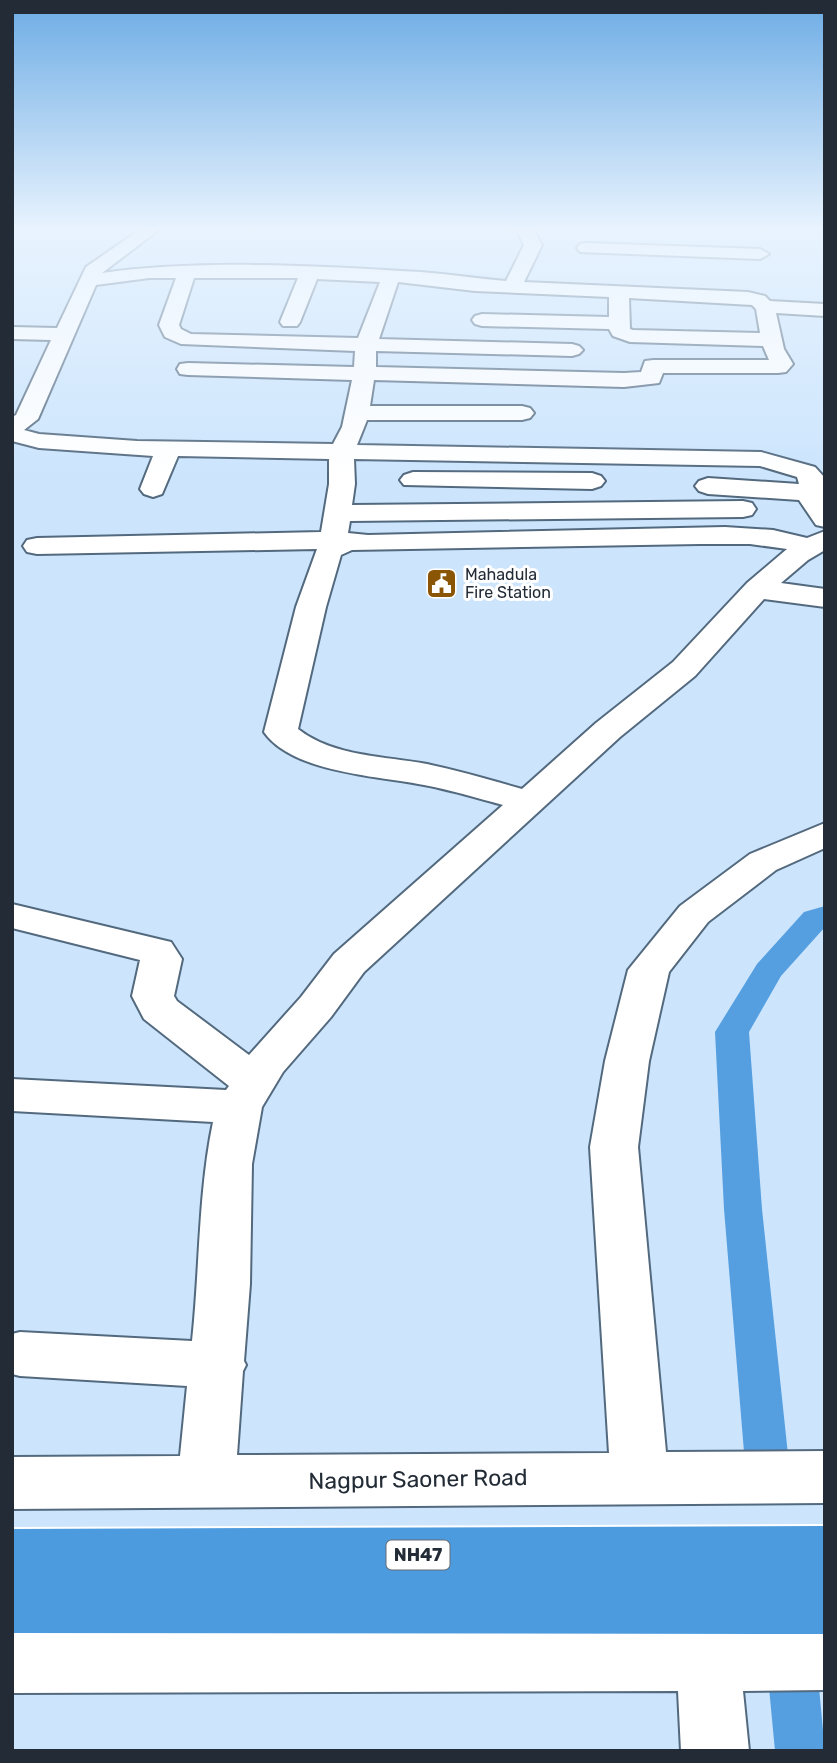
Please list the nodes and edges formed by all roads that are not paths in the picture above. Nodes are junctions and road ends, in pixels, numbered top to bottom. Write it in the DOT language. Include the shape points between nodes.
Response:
graph roads {
  1 [pos="75,311"];
  2 [pos="174,311"];
  3 [pos="294,311"];
  4 [pos="378,311"];
  5 [pos="465,311"];
  6 [pos="544,311"];
  7 [pos="620,311"];
  8 [pos="709,311"];
  9 [pos="766,311"];
  10 [pos="290,322"];
  11 [pos="542,322"];
  12 [pos="620,323"];
  13 [pos="459,327"];
  14 [pos="12,333"];
  15 [pos="63,334"];
  16 [pos="797,334"];
  17 [pos="715,337"];
  18 [pos="772,341"];
  19 [pos="366,345"];
  20 [pos="615,345"];
  21 [pos="572,350"];
  22 [pos="188,369"];
  23 [pos="365,372"];
  24 [pos="645,380"];
  25 [pos="719,383"];
  26 [pos="522,413"];
  27 [pos="355,420"];
  28 [pos="12,427"];
  29 [pos="542,429"];
  30 [pos="12,434"];
  31 [pos="168,449"];
  32 [pos="341,452"];
  33 [pos="414,480"];
  34 [pos="616,482"];
  35 [pos="682,484"];
  36 [pos="153,489"];
  37 [pos="811,493"];
  38 [pos="743,509"];
  39 [pos="339,532"];
  40 [pos="816,544"];
  41 [pos="37,546"];
  42 [pos="757,589"];
  43 [pos="825,598"];
  44 [pos="527,802"];
  45 [pos="825,834"];
  46 [pos="12,916"];
  47 [pos="12,1095"];
  48 [pos="247,1095"];
  49 [pos="20,1354"];
  50 [pos="219,1365"];
  51 [pos="639,1477"];
  52 [pos="825,1477"];
  53 [pos="206,1482"];
  54 [pos="12,1483"];
  55 [pos="825,1554"];
  56 [pos="12,1557"];
  57 [pos="12,1603"];
  58 [pos="825,1604"];
  59 [pos="825,1659"];
  60 [pos="708,1661"];
  61 [pos="12,1662"];
  62 [pos="715,1751"];
  1 -- 15 [label="street"];
  2 -- 19 [label="street" via="169,325 179,338"];
  3 -- 10 [label="street"];
  4 -- 19 [label="street"];
  5 -- 13 [label="street"];
  6 -- 11 [label="street"];
  7 -- 12 [label="street"];
  8 -- 17 [label="street"];
  9 -- 18 [label="street"];
  11 -- 12 [label="street"];
  11 -- 13 [label="street"];
  12 -- 17 [label="street" via="620,332 630,336"];
  13 -- 19 [label="street"];
  13 -- 21 [label="street"];
  14 -- 15 [label="street"];
  15 -- 28 [label="street" via="26,419"];
  16 -- 18 [label="street"];
  17 -- 18 [label="street"];
  18 -- 20 [label="street"];
  18 -- 24 [label="street" via="782,364 778,367 653,366 651,378"];
  19 -- 23 [label="street"];
  22 -- 23 [label="street"];
  23 -- 24 [label="street"];
  23 -- 27 [label="street"];
  24 -- 25 [label="street"];
  26 -- 27 [label="street"];
  27 -- 29 [label="street"];
  27 -- 32 [label="street"];
  30 -- 31 [label="street" via="58,443"];
  31 -- 32 [label="street"];
  31 -- 36 [label="street"];
  32 -- 37 [label="street" via="760,447 806,472"];
  32 -- 39 [label="street"];
  33 -- 34 [label="street"];
  35 -- 37 [label="street"];
  37 -- 40 [label="street" via="818,511"];
  38 -- 39 [label="street"];
  39 -- 40 [label="street" via="771,538"];
  39 -- 41 [label="street"];
  39 -- 44 [label="street" via="311,607 281,732 290,742 319,753 429,775"];
  40 -- 42 [label="street"];
  42 -- 43 [label="street"];
  42 -- 44 [label="street" via="684,669"];
  44 -- 48 [label="street" via="349,962 267,1062"];
  45 -- 51 [label="street" via="763,862 694,914 649,970 614,1146"];
  46 -- 48 [label="street" via="157,951 161,958 153,996 159,1009"];
  47 -- 48 [label="street"];
  48 -- 50 [label="street" via="228,1164"];
  49 -- 50 [label="street"];
  50 -- 53 [label="street"];
  51 -- 52 [label="street, Nagpur Saoner Road"];
  51 -- 53 [label="street, Nagpur Saoner Road"];
  53 -- 54 [label="street, Nagpur Saoner Road"];
  55 -- 56 [label="highway, NH47"];
  57 -- 58 [label="highway"];
  59 -- 60 [label="street"];
  60 -- 61 [label="street"];
  60 -- 62 [label="street"];
}
